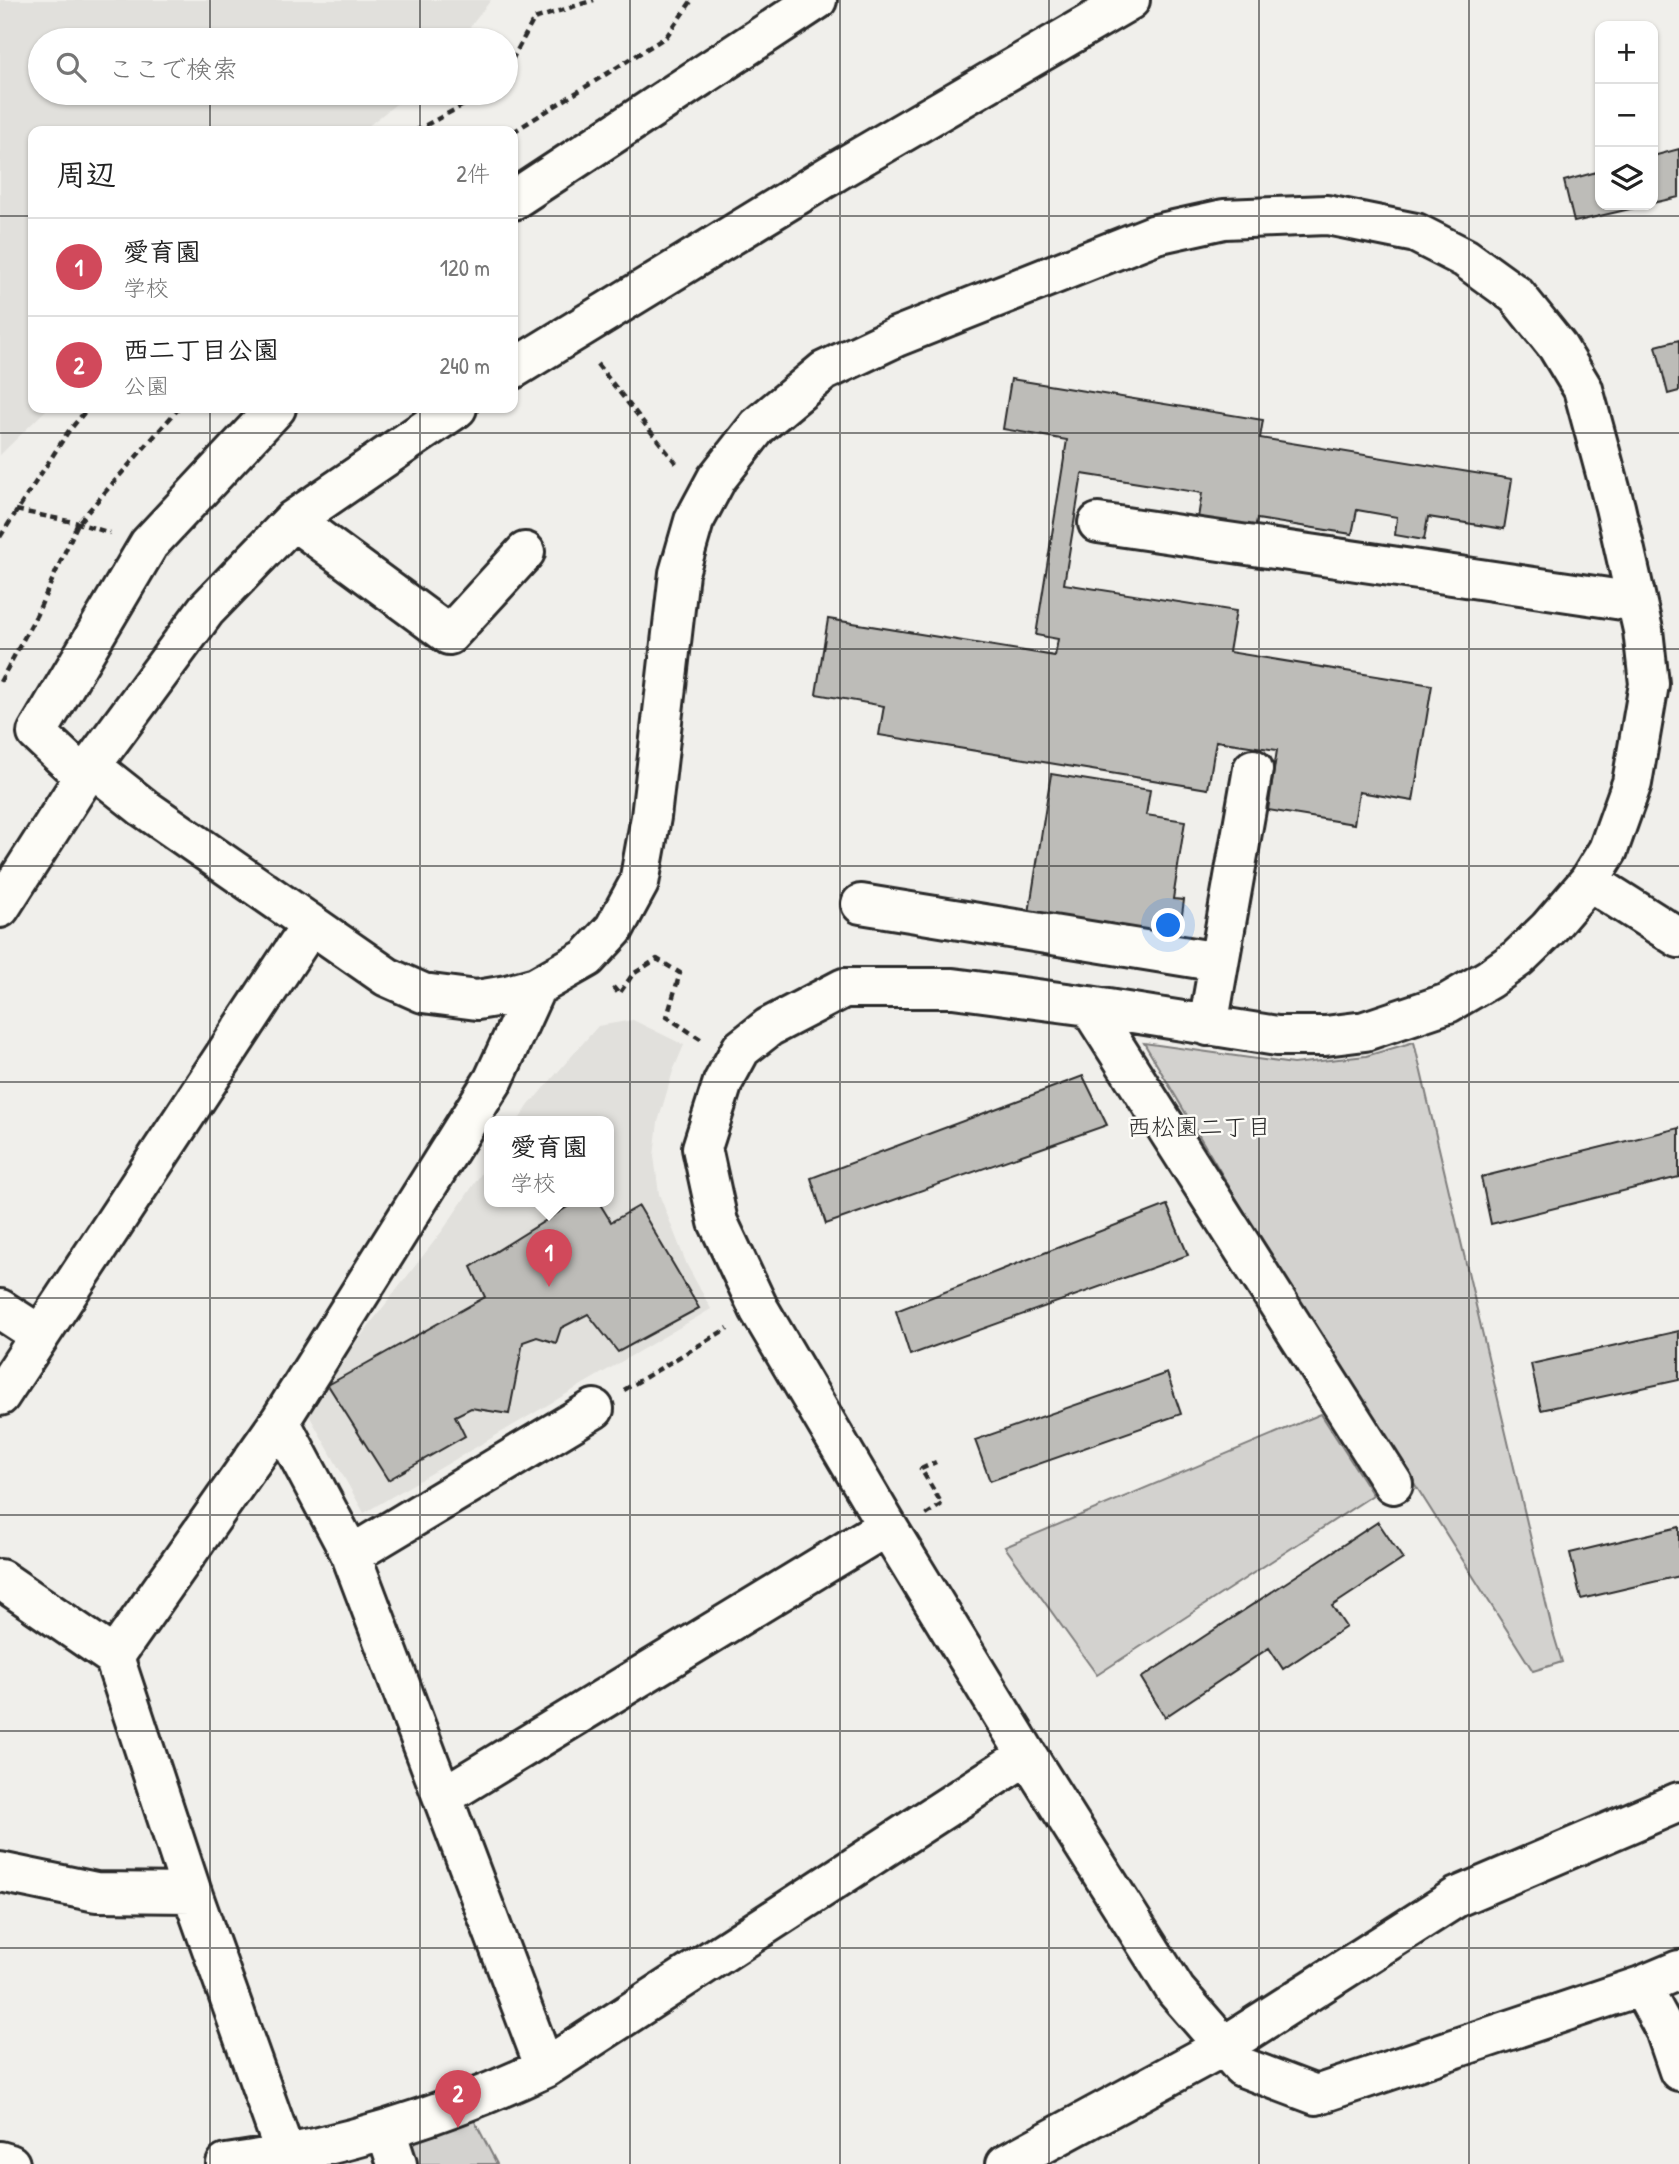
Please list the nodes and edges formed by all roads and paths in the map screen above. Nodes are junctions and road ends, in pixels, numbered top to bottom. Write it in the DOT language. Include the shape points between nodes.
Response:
graph roads {
  1 [pos="594,0"];
  2 [pos="692,0"];
  3 [pos="817,0"];
  4 [pos="1130,0"];
  5 [pos="518,49"];
  6 [pos="464,105"];
  7 [pos="424,126"];
  8 [pos="518,129"];
  9 [pos="518,197"];
  10 [pos="571,332"];
  11 [pos="518,366"];
  12 [pos="84,413"];
  13 [pos="175,413"];
  14 [pos="271,413"];
  15 [pos="450,413"];
  16 [pos="705,500"];
  17 [pos="16,510"];
  18 [pos="293,520"];
  19 [pos="78,523"];
  20 [pos="1098,523"];
  21 [pos="0,537"];
  22 [pos="149,544"];
  23 [pos="525,552"];
  24 [pos="1636,602"];
  25 [pos="0,682"];
  26 [pos="1253,769"];
  27 [pos="88,771"];
  28 [pos="1589,881"];
  29 [pos="861,904"];
  30 [pos="0,908"];
  31 [pos="310,926"];
  32 [pos="1679,938"];
  33 [pos="587,958"];
  34 [pos="1219,962"];
  35 [pos="537,986"];
  36 [pos="1089,1006"];
  37 [pos="1208,1027"];
  38 [pos="741,1049"];
  39 [pos="0,1309"];
  40 [pos="759,1309"];
  41 [pos="40,1335"];
  42 [pos="0,1396"];
  43 [pos="594,1409"];
  44 [pos="280,1422"];
  45 [pos="936,1462"];
  46 [pos="1393,1484"];
  47 [pos="890,1531"];
  48 [pos="351,1555"];
  49 [pos="0,1579"];
  50 [pos="114,1657"];
  51 [pos="1027,1755"];
  52 [pos="444,1797"];
  53 [pos="1679,1802"];
  54 [pos="0,1872"];
  55 [pos="192,1893"];
  56 [pos="1679,1970"];
  57 [pos="1641,1986"];
  58 [pos="1224,2046"];
  59 [pos="545,2068"];
  60 [pos="1679,2071"];
  61 [pos="391,2147"];
  62 [pos="286,2156"];
  63 [pos="0,2161"];
  64 [pos="10,2164"];
  65 [pos="226,2164"];
  66 [pos="1006,2164"];
  1 -- 5 [label="path" via="534,19"];
  2 -- 8 [label="path" via="666,37"];
  3 -- 9 [label="street"];
  4 -- 10 [label="street"];
  6 -- 7 [label="path"];
  10 -- 11 [label="street"];
  10 -- 16 [label="path"];
  12 -- 17 [label="path"];
  13 -- 19 [label="path"];
  14 -- 22 [label="street"];
  15 -- 18 [label="street"];
  16 -- 24 [label="street" via="758,426 824,371 896,337 1156,234 1224,219 1327,215 1416,233 1465,258 1517,295 1583,389"];
  16 -- 33 [label="street" via="679,573 639,883 614,929"];
  17 -- 19 [label="path"];
  17 -- 21 [label="path"];
  18 -- 23 [label="street" via="449,635"];
  18 -- 27 [label="street" via="206,610"];
  19 -- 22 [label="path"];
  19 -- 25 [label="path"];
  20 -- 24 [label="street"];
  22 -- 27 [label="street" via="37,733"];
  24 -- 28 [label="street" via="1649,684 1634,772 1611,841"];
  26 -- 34 [label="street"];
  27 -- 30 [label="street"];
  27 -- 31 [label="street"];
  28 -- 32 [label="street"];
  28 -- 37 [label="street" via="1518,958 1448,1003 1365,1031 1325,1036 1277,1036"];
  29 -- 34 [label="street"];
  31 -- 35 [label="street" via="387,977 423,993 477,1000"];
  31 -- 41 [label="street"];
  33 -- 35 [label="street"];
  33 -- 38 [label="path" via="619,994 634,974 657,959 680,973 667,1017 709,1044"];
  34 -- 37 [label="street"];
  35 -- 44 [label="street" via="494,1079"];
  36 -- 37 [label="street"];
  36 -- 38 [label="street" via="953,988 844,988 769,1027"];
  36 -- 46 [label="street"];
  38 -- 40 [label="street" via="723,1082 702,1148 718,1222"];
  39 -- 41 [label="street"];
  40 -- 43 [label="path"];
  40 -- 47 [label="street"];
  41 -- 42 [label="street"];
  43 -- 48 [label="street"];
  44 -- 48 [label="street"];
  44 -- 50 [label="street"];
  45 -- 47 [label="path" via="921,1469 942,1504"];
  47 -- 51 [label="street"];
  47 -- 52 [label="street"];
  48 -- 52 [label="street"];
  49 -- 50 [label="street"];
  50 -- 55 [label="street"];
  51 -- 58 [label="street" via="1176,1991"];
  51 -- 59 [label="street"];
  52 -- 59 [label="street"];
  53 -- 58 [label="street" via="1457,1897"];
  54 -- 55 [label="street" via="96,1892"];
  55 -- 62 [label="street"];
  56 -- 57 [label="street"];
  57 -- 58 [label="street" via="1315,2095 1242,2067"];
  57 -- 60 [label="street" via="1665,2030"];
  58 -- 66 [label="street"];
  59 -- 61 [label="street"];
  61 -- 62 [label="street"];
  62 -- 65 [label="street"];
  63 -- 64 [label="street"];
}
